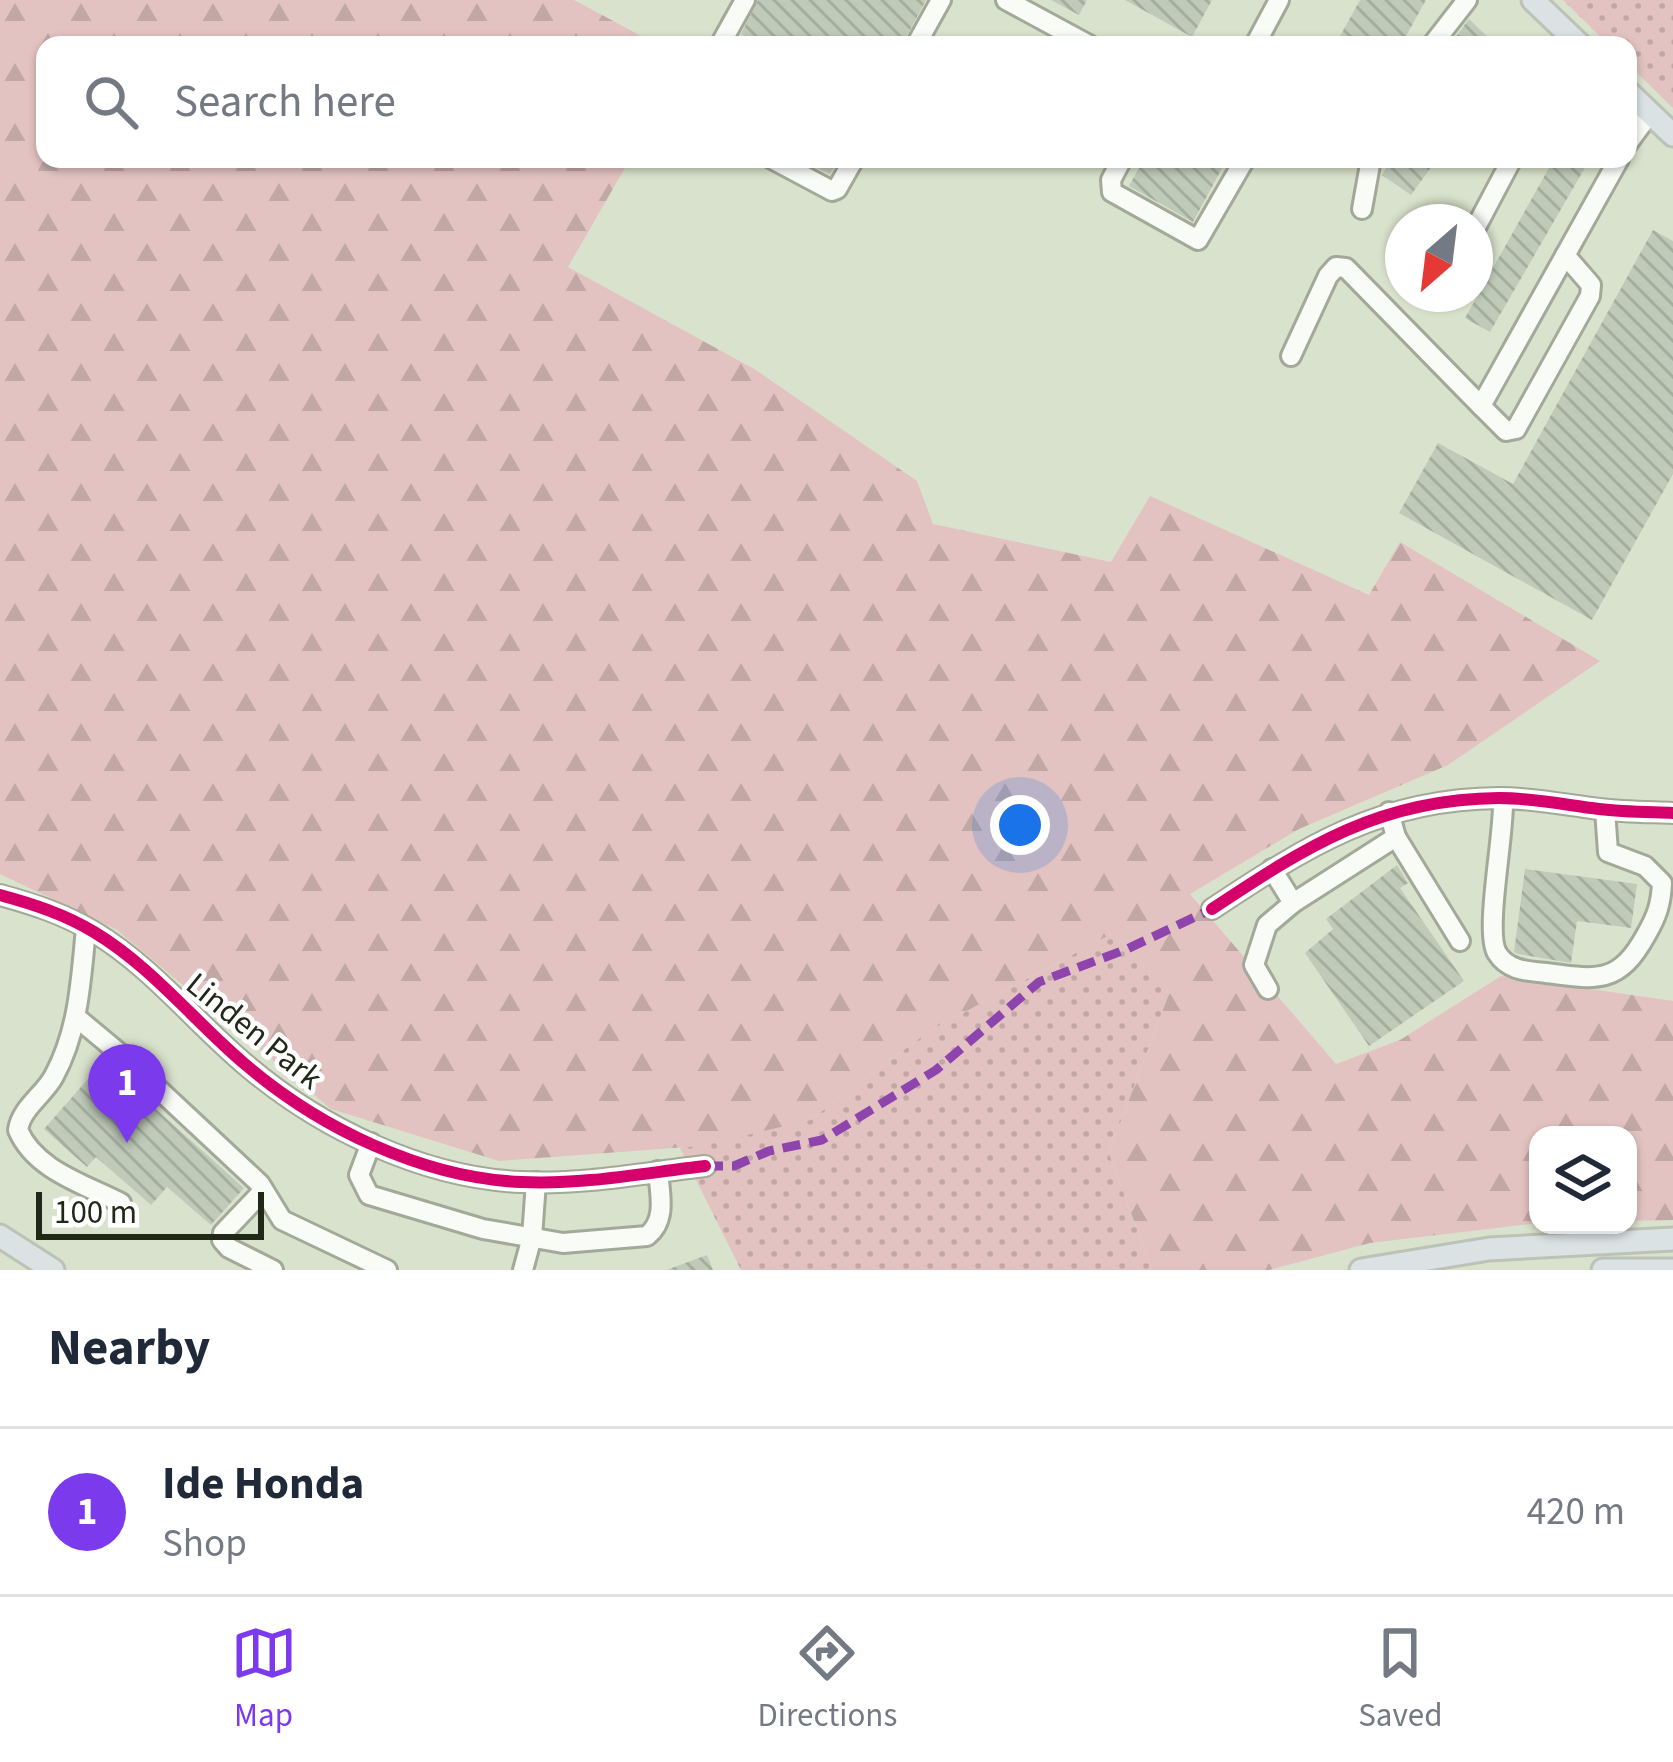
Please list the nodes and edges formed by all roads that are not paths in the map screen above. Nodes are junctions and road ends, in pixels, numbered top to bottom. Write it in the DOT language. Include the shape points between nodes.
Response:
graph roads {
  1 [pos="745,0"];
  2 [pos="941,0"];
  3 [pos="1006,0"];
  4 [pos="1279,0"];
  5 [pos="1467,0"];
  6 [pos="1533,0"];
  7 [pos="725,36"];
  8 [pos="921,36"];
  9 [pos="1072,36"];
  10 [pos="1260,36"];
  11 [pos="1439,36"];
  12 [pos="1568,36"];
  13 [pos="1637,100"];
  14 [pos="1651,113"];
  15 [pos="1637,131"];
  16 [pos="1673,135"];
  17 [pos="789,168"];
  18 [pos="849,168"];
  19 [pos="1117,168"];
  20 [pos="1239,168"];
  21 [pos="1369,168"];
  22 [pos="1507,168"];
  23 [pos="1614,168"];
  24 [pos="1488,204"];
  25 [pos="1362,209"];
  26 [pos="1565,255"];
  27 [pos="1291,356"];
  28 [pos="1481,406"];
  29 [pos="1503,798"];
  30 [pos="1605,810"];
  31 [pos="1389,812"];
  32 [pos="1673,813"];
  33 [pos="1396,837"];
  34 [pos="1272,869"];
  35 [pos="0,895"];
  36 [pos="1293,903"];
  37 [pos="1212,909"];
  38 [pos="86,928"];
  39 [pos="1460,941"];
  40 [pos="1268,989"];
  41 [pos="76,1017"];
  42 [pos="371,1143"];
  43 [pos="705,1166"];
  44 [pos="658,1172"];
  45 [pos="536,1182"];
  46 [pos="263,1191"];
  47 [pos="121,1203"];
  48 [pos="0,1236"];
  49 [pos="532,1237"];
  50 [pos="1673,1239"];
  51 [pos="53,1270"];
  52 [pos="273,1270"];
  53 [pos="387,1270"];
  54 [pos="523,1270"];
  55 [pos="1361,1270"];
  56 [pos="1603,1270"];
  57 [pos="1673,1270"];
  1 -- 7 [label="street"];
  2 -- 8 [label="street"];
  3 -- 9 [label="street"];
  4 -- 10 [label="street"];
  5 -- 11 [label="street"];
  6 -- 12 [label="main road"];
  13 -- 14 [label="main road"];
  14 -- 15 [label="street"];
  14 -- 16 [label="main road"];
  17 -- 18 [label="street" via="832,191"];
  19 -- 20 [label="street" via="1112,192 1198,240"];
  21 -- 25 [label="street"];
  22 -- 24 [label="street"];
  23 -- 26 [label="street"];
  26 -- 28 [label="street"];
  26 -- 28 [label="street" via="1592,285 1590,296 1516,429 1506,431"];
  27 -- 28 [label="street" via="1328,276 1346,268"];
  29 -- 30 [label="street"];
  29 -- 30 [label="street" via="1496,952 1517,970 1586,979 1631,963 1660,909 1662,883 1645,866 1608,852"];
  29 -- 31 [label="street"];
  30 -- 32 [label="street"];
  31 -- 33 [label="street"];
  31 -- 34 [label="street"];
  33 -- 36 [label="street"];
  33 -- 39 [label="street"];
  34 -- 36 [label="street"];
  34 -- 37 [label="street"];
  35 -- 38 [label="street, Linden Park"];
  36 -- 40 [label="street" via="1267,925 1254,965"];
  38 -- 41 [label="street"];
  38 -- 42 [label="street, Linden Park" via="279,1091"];
  41 -- 46 [label="street"];
  41 -- 47 [label="street" via="53,1078 18,1130 42,1163"];
  42 -- 45 [label="street, Linden Park" via="450,1170"];
  42 -- 49 [label="street" via="358,1174 369,1195"];
  43 -- 44 [label="street, Linden Park"];
  44 -- 45 [label="street, Linden Park"];
  44 -- 49 [label="street" via="661,1217 647,1236 563,1243"];
  45 -- 49 [label="street"];
  46 -- 52 [label="street" via="222,1240"];
  46 -- 53 [label="street" via="282,1220"];
  48 -- 51 [label="main road"];
  49 -- 54 [label="street"];
  50 -- 55 [label="main road" via="1489,1249"];
  56 -- 57 [label="main road"];
}
